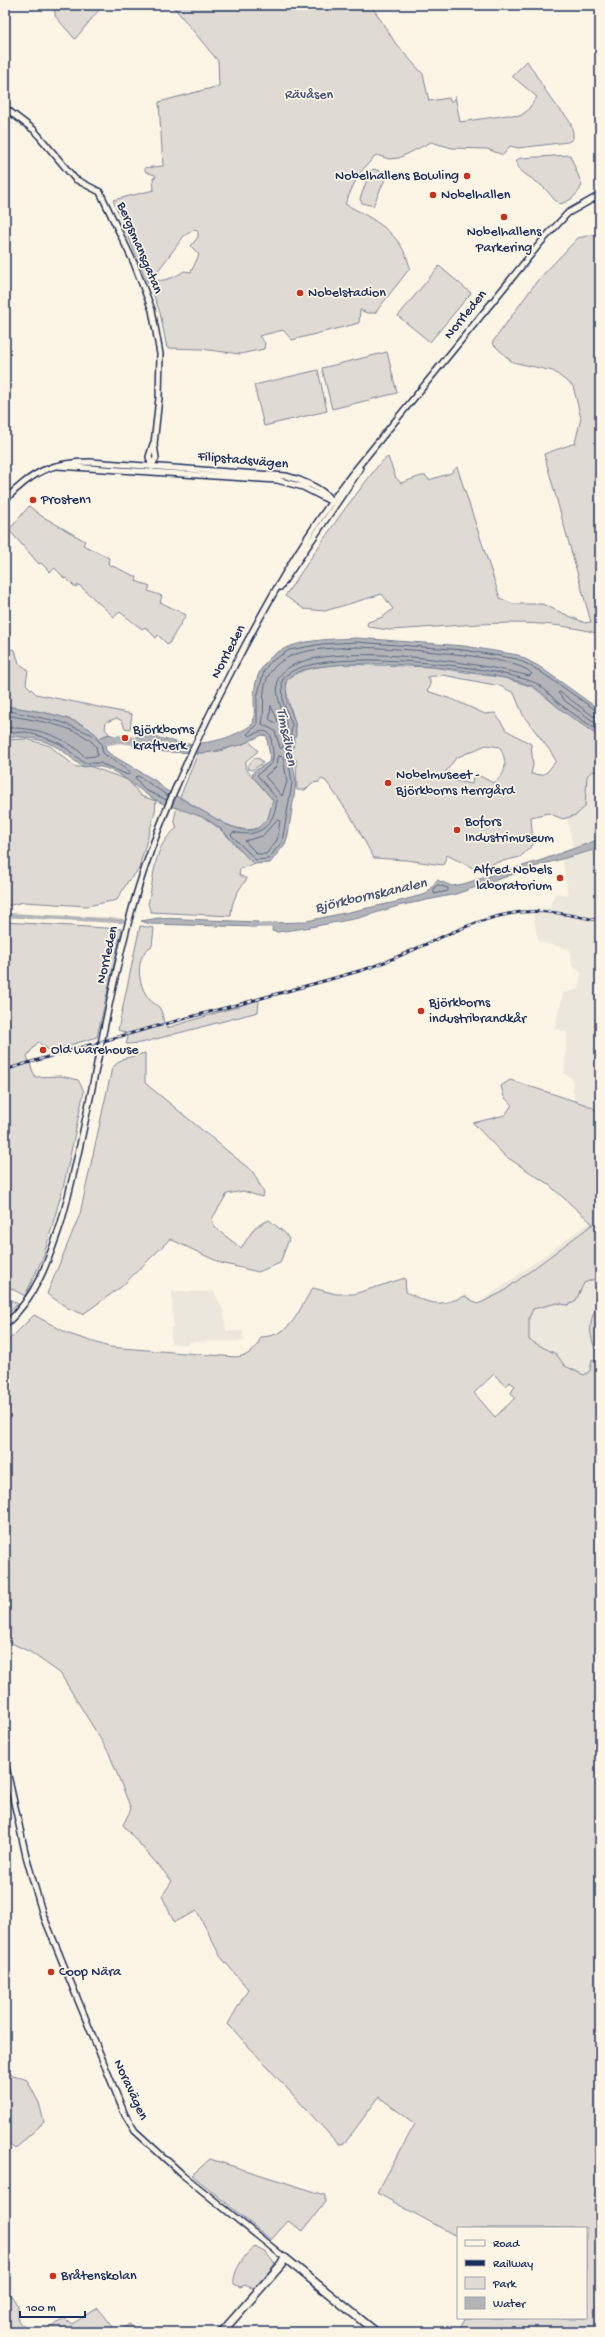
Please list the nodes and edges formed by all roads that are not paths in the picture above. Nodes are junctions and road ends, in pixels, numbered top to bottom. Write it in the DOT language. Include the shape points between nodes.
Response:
graph roads {
  1 [pos="5,108"];
  2 [pos="600,195"];
  3 [pos="152,465"];
  4 [pos="55,466"];
  5 [pos="151,472"];
  6 [pos="5,500"];
  7 [pos="334,503"];
  8 [pos="5,1326"];
  9 [pos="5,1762"];
  10 [pos="285,2258"];
  11 [pos="222,2332"];
  12 [pos="376,2332"];
  1 -- 3 [label="street, Bergsmansgatan" via="34,130 74,179 100,192 119,227 148,299 158,338 160,371 154,444 156,458"];
  2 -- 7 [label="street, Norrleden" via="568,213 554,226 363,463"];
  3 -- 4 [label="street, Filipstadsvägen" via="76,462"];
  3 -- 5 [label="street, Bergsmansgatan"];
  3 -- 7 [label="street, Filipstadsvägen" via="286,476 312,486"];
  4 -- 5 [label="street, Filipstadsvägen"];
  4 -- 6 [label="street, Filipstadsvägen" via="27,479"];
  5 -- 7 [label="street, Filipstadsvägen" via="286,482 303,487"];
  7 -- 8 [label="street, Norrleden" via="280,580 197,739 174,789 146,863 122,945 61,1223 36,1288 24,1307"];
  9 -- 10 [label="street, Noravägen" via="26,1856 42,1912 125,2115 135,2131 178,2170"];
  10 -- 11 [label="main road"];
  10 -- 12 [label="main road, Noravägen"];
}
